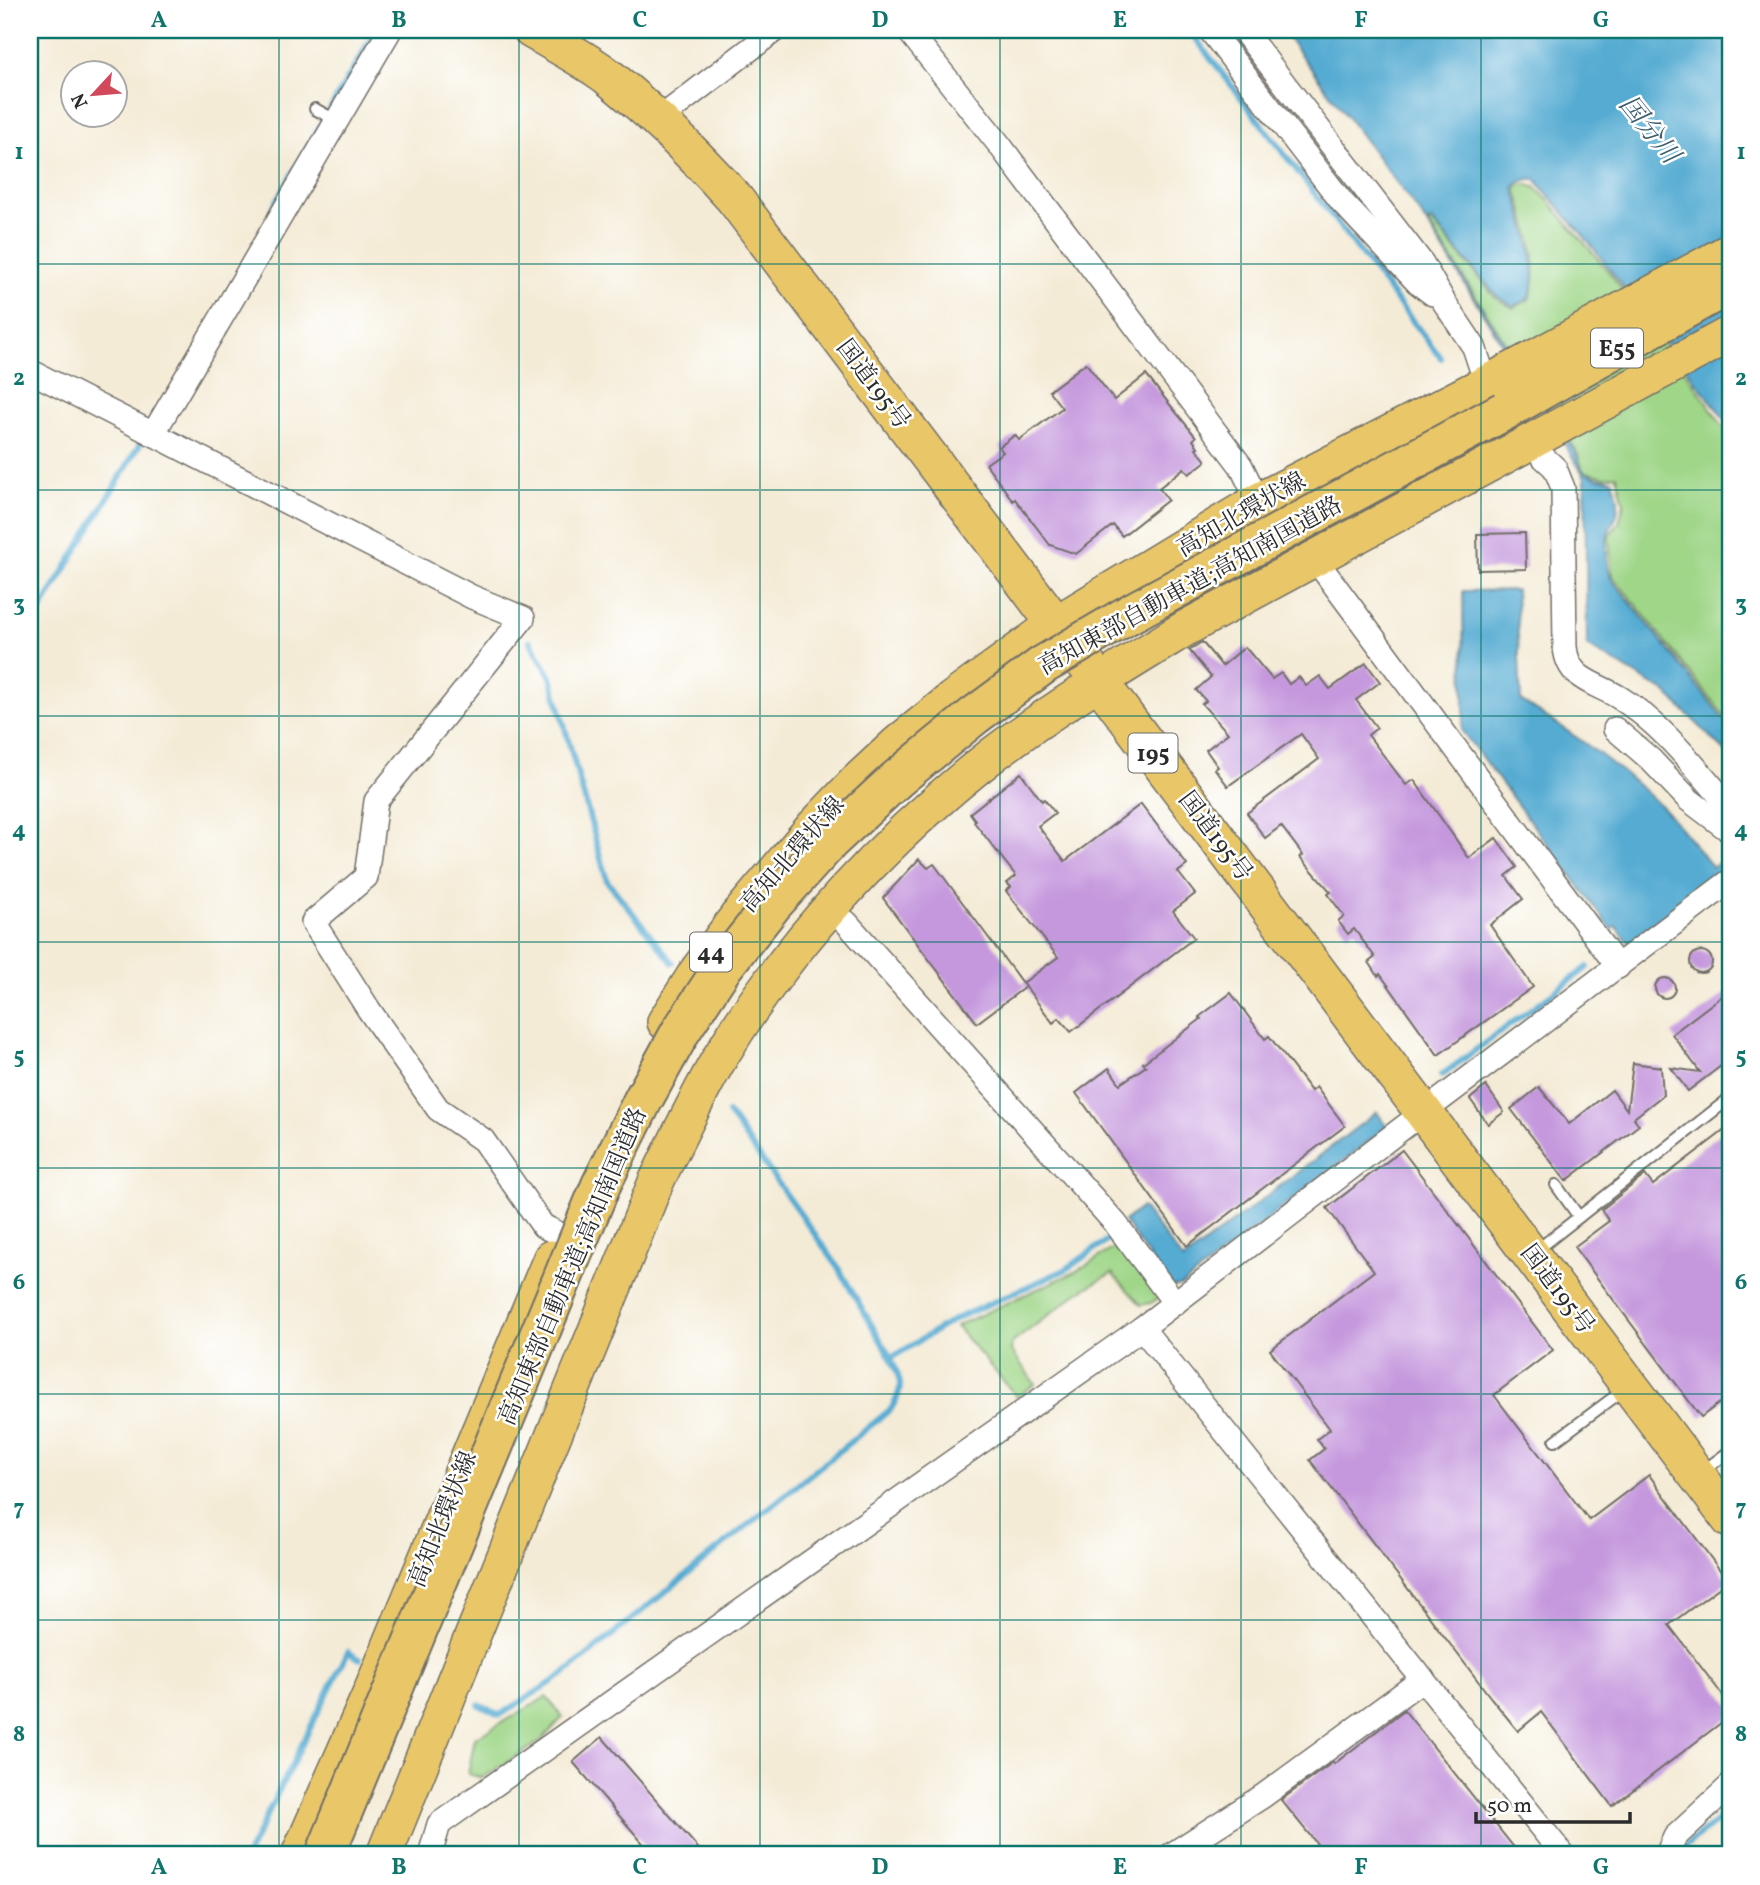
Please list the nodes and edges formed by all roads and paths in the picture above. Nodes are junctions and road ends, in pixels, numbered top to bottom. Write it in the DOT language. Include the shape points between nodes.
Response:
graph roads {
  1 [pos="390,30"];
  2 [pos="532,30"];
  3 [pos="775,30"];
  4 [pos="908,30"];
  5 [pos="1210,30"];
  6 [pos="1243,30"];
  7 [pos="315,109"];
  8 [pos="658,120"];
  9 [pos="337,121"];
  10 [pos="1730,251"];
  11 [pos="1730,284"];
  12 [pos="1730,296"];
  13 [pos="1444,302"];
  14 [pos="1730,334"];
  15 [pos="30,371"];
  16 [pos="1499,389"];
  17 [pos="153,434"];
  18 [pos="1535,441"];
  19 [pos="1258,501"];
  20 [pos="1315,559"];
  21 [pos="1055,624"];
  22 [pos="1098,681"];
  23 [pos="1615,729"];
  24 [pos="1730,807"];
  25 [pos="1730,831"];
  26 [pos="1730,881"];
  27 [pos="828,909"];
  28 [pos="1618,967"];
  29 [pos="1730,1098"];
  30 [pos="1426,1111"];
  31 [pos="1556,1185"];
  32 [pos="1579,1217"];
  33 [pos="561,1235"];
  34 [pos="1532,1254"];
  35 [pos="1175,1303"];
  36 [pos="1142,1328"];
  37 [pos="1630,1385"];
  38 [pos="1555,1441"];
  39 [pos="1730,1451"];
  40 [pos="1698,1475"];
  41 [pos="1730,1519"];
  42 [pos="1423,1679"];
  43 [pos="1730,1786"];
  44 [pos="400,1816"];
  45 [pos="439,1824"];
  46 [pos="299,1855"];
  47 [pos="325,1855"];
  48 [pos="384,1855"];
  49 [pos="430,1855"];
  50 [pos="1171,1855"];
  51 [pos="1563,1855"];
  52 [pos="1668,1855"];
  1 -- 9 [label="street"];
  2 -- 8 [label="highway, 国道195号 / 195" via="604,74"];
  3 -- 8 [label="street"];
  4 -- 19 [label="street" via="999,143 1241,466"];
  5 -- 13 [label="street" via="1342,202 1417,282"];
  6 -- 13 [label="street" via="1422,263"];
  7 -- 9 [label="lane"];
  8 -- 21 [label="highway, 国道195号 / 195" via="734,198"];
  9 -- 17 [label="street"];
  10 -- 16 [label="main road, 高知北環状線 / 44"];
  11 -- 16 [label="highway, 高知東部自動車道;高知南国道路 / E55"];
  12 -- 16 [label="highway" via="1577,372"];
  13 -- 16 [label="street"];
  14 -- 18 [label="main road"];
  15 -- 17 [label="street"];
  16 -- 19 [label="main road, 高知北環状線 / 44"];
  16 -- 47 [label="highway, 高知東部自動車道;高知南国道路 / E55, bridge" via="1043,665 974,716 831,840 723,967 681,1031 601,1185"];
  17 -- 33 [label="street" via="472,597 523,618 376,801 366,877 313,922 438,1109 484,1140 543,1226"];
  18 -- 20 [label="main road"];
  18 -- 24 [label="street" via="1563,488 1568,664 1581,678 1623,699 1646,717"];
  19 -- 21 [label="main road, 高知北環状線 / 44"];
  20 -- 22 [label="main road"];
  20 -- 28 [label="street"];
  21 -- 22 [label="highway, 国道195号 / 195"];
  21 -- 33 [label="main road, 高知北環状線 / 44" via="898,743 771,874 698,970 661,1029 625,1094"];
  22 -- 27 [label="main road" via="949,791"];
  22 -- 30 [label="highway, 国道195号 / 195"];
  23 -- 25 [label="street" via="1689,800"];
  26 -- 28 [label="street"];
  27 -- 35 [label="street" via="846,922 1122,1231"];
  27 -- 44 [label="main road" via="720,1059 656,1182"];
  28 -- 30 [label="street"];
  29 -- 32 [label="lane"];
  30 -- 34 [label="highway, 国道195号 / 195"];
  30 -- 35 [label="street"];
  31 -- 32 [label="lane"];
  32 -- 34 [label="lane"];
  33 -- 46 [label="main road, 高知北環状線 / 44"];
  34 -- 37 [label="highway, 国道195号 / 195"];
  35 -- 36 [label="street"];
  36 -- 42 [label="street"];
  36 -- 45 [label="street"];
  37 -- 38 [label="lane"];
  37 -- 40 [label="highway, 国道195号 / 195"];
  39 -- 40 [label="lane"];
  40 -- 41 [label="highway, 国道195号 / 195"];
  42 -- 50 [label="street" via="1263,1796"];
  42 -- 51 [label="street"];
  43 -- 52 [label="street" via="1675,1837"];
  44 -- 45 [label="street" via="426,1817"];
  44 -- 48 [label="main road"];
  45 -- 49 [label="street"];
}
